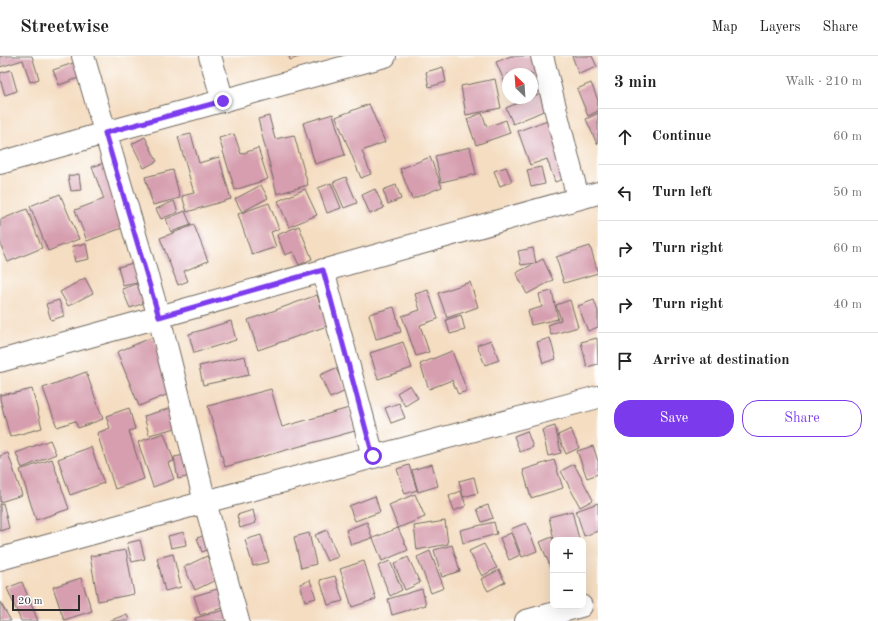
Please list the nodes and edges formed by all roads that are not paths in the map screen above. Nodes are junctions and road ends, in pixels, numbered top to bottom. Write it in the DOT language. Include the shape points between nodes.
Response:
graph roads {
  1 [pos="83,56"];
  2 [pos="210,56"];
  3 [pos="385,56"];
  4 [pos="542,56"];
  5 [pos="223,101"];
  6 [pos="105,133"];
  7 [pos="0,163"];
  8 [pos="588,196"];
  9 [pos="323,270"];
  10 [pos="159,317"];
  11 [pos="0,361"];
  12 [pos="598,396"];
  13 [pos="373,456"];
  14 [pos="205,502"];
  15 [pos="0,559"];
  16 [pos="598,601"];
  17 [pos="586,605"];
  18 [pos="574,609"];
  19 [pos="549,618"];
  20 [pos="238,621"];
  21 [pos="526,621"];
  1 -- 6 [label="street"];
  2 -- 5 [label="street"];
  3 -- 5 [label="street"];
  4 -- 8 [label="street"];
  5 -- 6 [label="street"];
  6 -- 7 [label="street"];
  6 -- 10 [label="street"];
  8 -- 9 [label="street"];
  9 -- 10 [label="street"];
  9 -- 13 [label="street"];
  10 -- 11 [label="street"];
  10 -- 14 [label="street"];
  12 -- 13 [label="street"];
  13 -- 14 [label="street"];
  14 -- 15 [label="street"];
  14 -- 20 [label="street"];
  16 -- 17 [label="street"];
  18 -- 19 [label="street"];
  19 -- 21 [label="street"];
}
